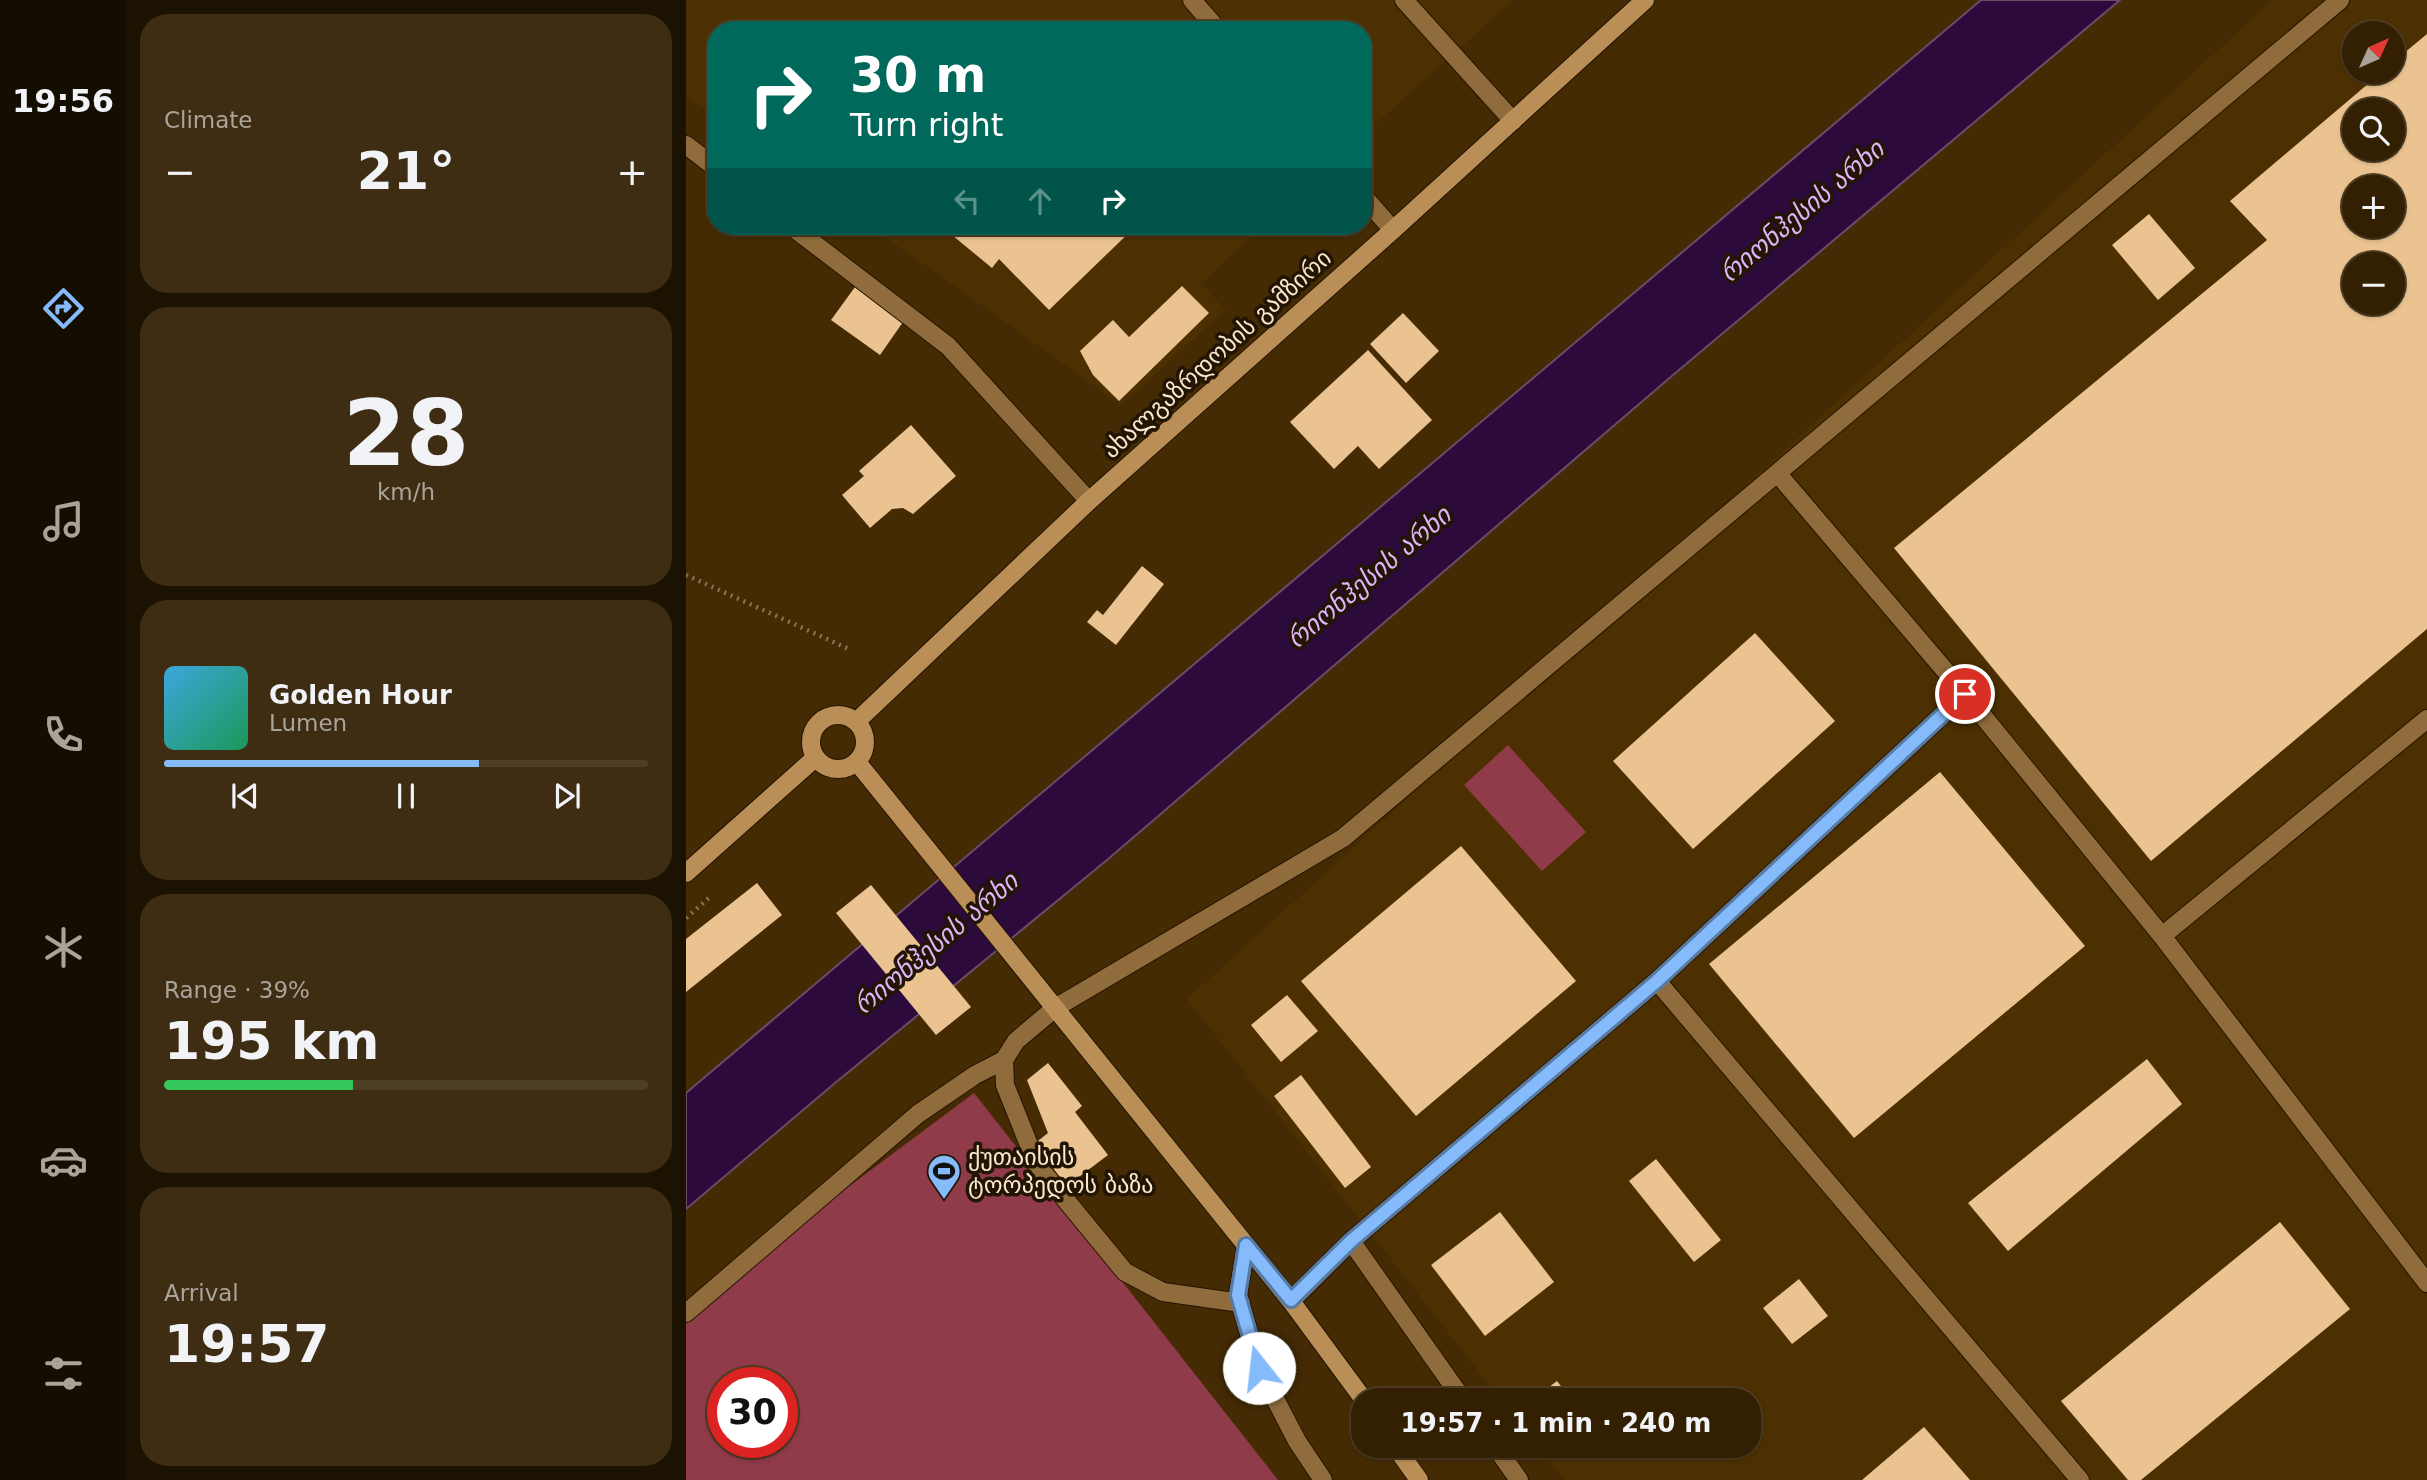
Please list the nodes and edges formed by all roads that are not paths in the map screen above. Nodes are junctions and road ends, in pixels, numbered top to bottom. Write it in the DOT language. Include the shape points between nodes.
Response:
graph roads {
  1 [pos="1192,0"];
  2 [pos="1404,0"];
  3 [pos="1645,0"];
  4 [pos="2340,0"];
  5 [pos="1211,21"];
  6 [pos="1513,121"];
  7 [pos="686,145"];
  8 [pos="707,161"];
  9 [pos="1372,206"];
  10 [pos="1393,230"];
  11 [pos="803,235"];
  12 [pos="1778,474"];
  13 [pos="1088,501"];
  14 [pos="1965,694"];
  15 [pos="2427,719"];
  16 [pos="857,721"];
  17 [pos="815,758"];
  18 [pos="858,762"];
  19 [pos="686,873"];
  20 [pos="2162,936"];
  21 [pos="1657,981"];
  22 [pos="1055,1008"];
  23 [pos="1004,1060"];
  24 [pos="1351,1241"];
  25 [pos="1246,1245"];
  26 [pos="2427,1283"];
  27 [pos="1291,1300"];
  28 [pos="1241,1303"];
  29 [pos="686,1313"];
  30 [pos="1355,1388"];
  31 [pos="1455,1388"];
  32 [pos="1403,1458"];
  33 [pos="1503,1458"];
  34 [pos="1323,1480"];
  35 [pos="1419,1480"];
  36 [pos="1519,1480"];
  37 [pos="2080,1480"];
  1 -- 5 [label="street"];
  2 -- 6 [label="street"];
  3 -- 6 [label="main road, ახალგაზრდობის გამზირი"];
  4 -- 12 [label="street"];
  6 -- 10 [label="main road, ახალგაზრდობის გამზირი"];
  7 -- 8 [label="street"];
  9 -- 10 [label="street"];
  10 -- 13 [label="main road, ახალგაზრდობის გამზირი"];
  11 -- 13 [label="street" via="947,346"];
  12 -- 14 [label="street"];
  12 -- 22 [label="street" via="1343,838"];
  13 -- 16 [label="main road, ახალგაზრდობის გამზირი"];
  14 -- 20 [label="street"];
  14 -- 21 [label="street"];
  15 -- 20 [label="street"];
  16 -- 17 [label="main road" via="841,715 824,719 813,732"];
  16 -- 18 [label="main road" via="866,744"];
  17 -- 18 [label="main road" via="838,770"];
  17 -- 19 [label="main road"];
  18 -- 22 [label="main road"];
  20 -- 26 [label="street"];
  21 -- 24 [label="street"];
  21 -- 37 [label="street"];
  22 -- 23 [label="street" via="1016,1041"];
  22 -- 25 [label="main road"];
  23 -- 28 [label="street" via="1005,1085 1037,1165 1125,1272 1163,1292"];
  23 -- 29 [label="street" via="918,1114"];
  24 -- 27 [label="street"];
  24 -- 31 [label="street"];
  25 -- 27 [label="main road"];
  25 -- 28 [label="street" via="1238,1295"];
  27 -- 30 [label="main road"];
  28 -- 34 [label="street" via="1259,1368"];
  32 -- 35 [label="main road"];
  33 -- 36 [label="street"];
}
